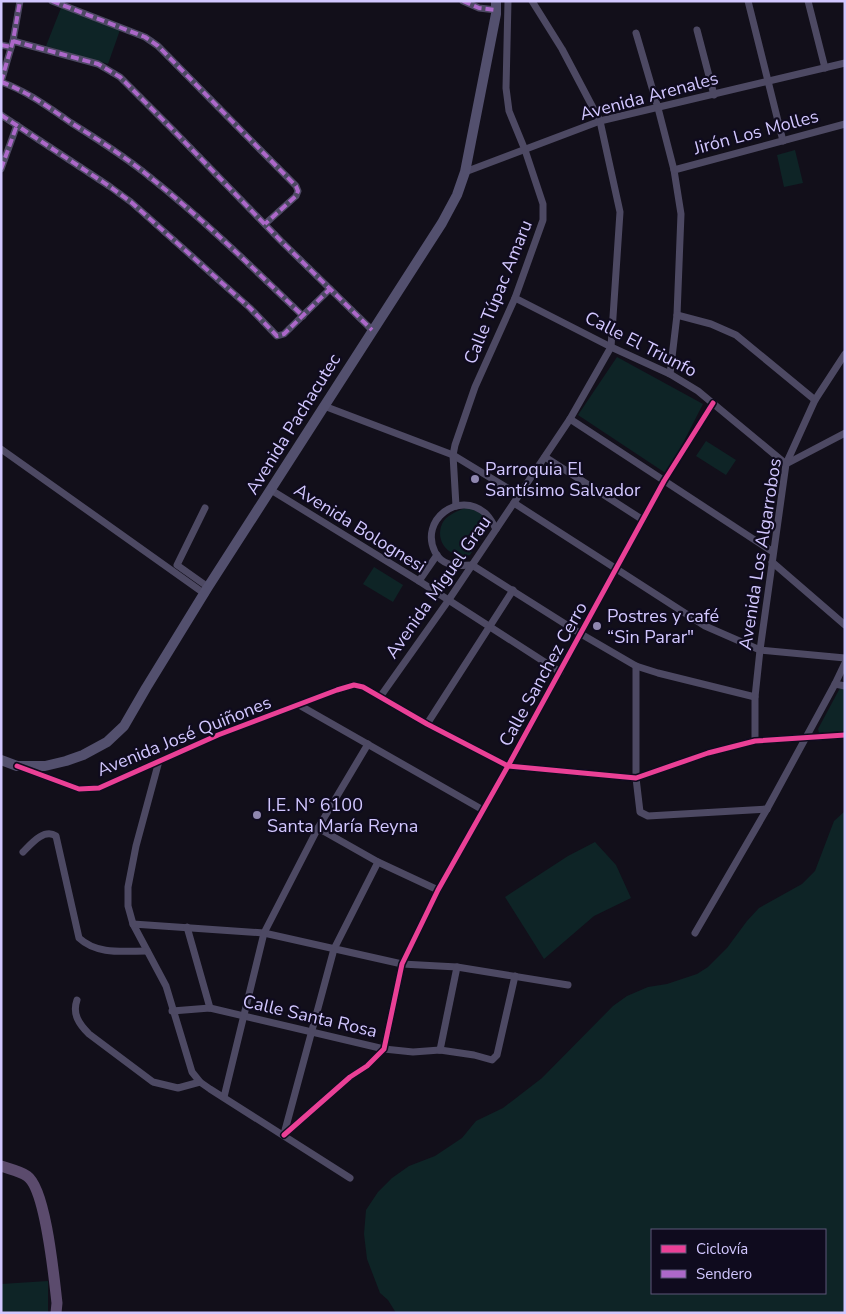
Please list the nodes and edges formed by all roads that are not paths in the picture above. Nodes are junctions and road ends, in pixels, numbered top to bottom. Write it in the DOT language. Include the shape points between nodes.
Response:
graph roads {
  1 [pos="20,1"];
  2 [pos="52,1"];
  3 [pos="463,1"];
  4 [pos="508,1"];
  5 [pos="532,1"];
  6 [pos="748,1"];
  7 [pos="808,1"];
  8 [pos="496,6"];
  9 [pos="697,30"];
  10 [pos="636,33"];
  11 [pos="12,44"];
  12 [pos="1,45"];
  13 [pos="845,64"];
  14 [pos="825,68"];
  15 [pos="1,82"];
  16 [pos="768,82"];
  17 [pos="714,94"];
  18 [pos="658,108"];
  19 [pos="1,115"];
  20 [pos="600,122"];
  21 [pos="845,124"];
  22 [pos="17,126"];
  23 [pos="783,141"];
  24 [pos="525,150"];
  25 [pos="1,169"];
  26 [pos="674,170"];
  27 [pos="465,172"];
  28 [pos="265,224"];
  29 [pos="330,289"];
  30 [pos="515,298"];
  31 [pos="677,315"];
  32 [pos="302,316"];
  33 [pos="372,330"];
  34 [pos="611,347"];
  35 [pos="845,354"];
  36 [pos="670,374"];
  37 [pos="815,400"];
  38 [pos="713,402"];
  39 [pos="324,406"];
  40 [pos="570,419"];
  41 [pos="845,433"];
  42 [pos="1,448"];
  43 [pos="453,455"];
  44 [pos="545,457"];
  45 [pos="786,464"];
  46 [pos="664,481"];
  47 [pos="271,490"];
  48 [pos="519,495"];
  49 [pos="514,503"];
  50 [pos="456,506"];
  51 [pos="206,508"];
  52 [pos="643,520"];
  53 [pos="496,529"];
  54 [pos="773,552"];
  55 [pos="437,555"];
  56 [pos="772,562"];
  57 [pos="472,565"];
  58 [pos="617,569"];
  59 [pos="419,581"];
  60 [pos="206,590"];
  61 [pos="513,590"];
  62 [pos="448,601"];
  63 [pos="845,625"];
  64 [pos="490,627"];
  65 [pos="581,634"];
  66 [pos="760,650"];
  67 [pos="845,658"];
  68 [pos="845,663"];
  69 [pos="636,666"];
  70 [pos="560,672"];
  71 [pos="835,684"];
  72 [pos="845,686"];
  73 [pos="380,697"];
  74 [pos="755,697"];
  75 [pos="299,705"];
  76 [pos="427,724"];
  77 [pos="845,734"];
  78 [pos="806,737"];
  79 [pos="755,741"];
  80 [pos="368,744"];
  81 [pos="1,760"];
  82 [pos="159,761"];
  83 [pos="17,766"];
  84 [pos="508,766"];
  85 [pos="636,778"];
  86 [pos="767,809"];
  87 [pos="484,810"];
  88 [pos="318,828"];
  89 [pos="23,852"];
  90 [pos="378,862"];
  91 [pos="438,890"];
  92 [pos="133,924"];
  93 [pos="187,927"];
  94 [pos="264,933"];
  95 [pos="696,933"];
  96 [pos="334,949"];
  97 [pos="147,951"];
  98 [pos="402,964"];
  99 [pos="457,967"];
  100 [pos="515,976"];
  101 [pos="568,985"];
  102 [pos="77,1000"];
  103 [pos="210,1008"];
  104 [pos="172,1011"];
  105 [pos="244,1016"];
  106 [pos="311,1032"];
  107 [pos="384,1049"];
  108 [pos="440,1050"];
  109 [pos="200,1082"];
  110 [pos="224,1097"];
  111 [pos="284,1135"];
  112 [pos="1,1166"];
  113 [pos="350,1178"];
  114 [pos="56,1313"];
  1 -- 11 [label="street"];
  2 -- 28 [label="street" via="138,34 158,46 296,186 296,196"];
  3 -- 8 [label="street" via="479,8"];
  4 -- 24 [label="street, Calle Túpac Amaru" via="506,88 510,112"];
  5 -- 20 [label="street, Avenida Miguel Grau" via="562,49"];
  6 -- 16 [label="street"];
  7 -- 14 [label="street"];
  8 -- 27 [label="main road, Avenida Pachacutec"];
  9 -- 17 [label="street"];
  10 -- 18 [label="street"];
  11 -- 12 [label="street"];
  11 -- 15 [label="street"];
  11 -- 28 [label="street" via="98,64 120,77"];
  13 -- 14 [label="street, Avenida Arenales"];
  14 -- 16 [label="street, Avenida Arenales"];
  15 -- 32 [label="street" via="67,119 150,177 226,243"];
  16 -- 17 [label="street, Avenida Arenales"];
  16 -- 23 [label="street"];
  17 -- 18 [label="street, Avenida Arenales"];
  18 -- 20 [label="street, Avenida Arenales"];
  18 -- 26 [label="street"];
  19 -- 22 [label="street"];
  20 -- 24 [label="street, Avenida Arenales"];
  20 -- 34 [label="street, Avenida Miguel Grau" via="620,212"];
  21 -- 23 [label="street, Jirón Los Molles"];
  22 -- 25 [label="street"];
  22 -- 32 [label="street" via="131,202 250,308 276,336 284,334"];
  23 -- 26 [label="street, Jirón Los Molles"];
  24 -- 27 [label="street, Avenida Arenales"];
  24 -- 30 [label="street, Calle Túpac Amaru" via="544,213"];
  26 -- 31 [label="street" via="680,214"];
  27 -- 33 [label="main road, Avenida Pachacutec" via="442,223"];
  28 -- 29 [label="street"];
  29 -- 32 [label="street"];
  29 -- 33 [label="street"];
  30 -- 34 [label="street, Calle El Triunfo"];
  30 -- 43 [label="street, Calle Túpac Amaru" via="475,387"];
  31 -- 36 [label="street"];
  31 -- 37 [label="street" via="736,335"];
  33 -- 39 [label="main road, Avenida Pachacutec"];
  34 -- 36 [label="street, Calle El Triunfo"];
  34 -- 40 [label="street, Avenida Miguel Grau"];
  35 -- 37 [label="street, Avenida Los Algarrobos"];
  36 -- 38 [label="street, Calle El Triunfo"];
  37 -- 45 [label="street, Avenida Los Algarrobos"];
  38 -- 45 [label="street, Calle El Triunfo"];
  38 -- 46 [label="street, Calle Sanchez Cerro"];
  39 -- 43 [label="street"];
  39 -- 47 [label="main road, Avenida Pachacutec"];
  40 -- 44 [label="street, Avenida Miguel Grau"];
  40 -- 46 [label="street"];
  41 -- 45 [label="street"];
  42 -- 60 [label="street"];
  43 -- 48 [label="street"];
  43 -- 50 [label="street, Calle Túpac Amaru"];
  44 -- 48 [label="street, Avenida Miguel Grau"];
  44 -- 52 [label="street"];
  45 -- 54 [label="street, Avenida Los Algarrobos"];
  46 -- 52 [label="street, Calle Sanchez Cerro"];
  46 -- 54 [label="street"];
  47 -- 59 [label="street, Avenida Bolognesi"];
  47 -- 60 [label="main road, Avenida Pachacutec"];
  48 -- 49 [label="street, Avenida Miguel Grau"];
  49 -- 53 [label="street, Avenida Miguel Grau"];
  49 -- 58 [label="street"];
  50 -- 53 [label="street" via="476,507 486,514"];
  50 -- 55 [label="street" via="438,516 433,525 432,540"];
  51 -- 60 [label="street" via="177,565"];
  52 -- 58 [label="street, Calle Sanchez Cerro"];
  53 -- 57 [label="street, Avenida Miguel Grau"];
  54 -- 56 [label="street, Avenida Los Algarrobos"];
  55 -- 57 [label="street" via="451,565"];
  55 -- 59 [label="street"];
  56 -- 63 [label="street"];
  56 -- 66 [label="street, Avenida Los Algarrobos"];
  57 -- 61 [label="street"];
  57 -- 62 [label="street, Avenida Miguel Grau"];
  58 -- 65 [label="street, Calle Sanchez Cerro"];
  58 -- 66 [label="street" via="706,626"];
  59 -- 62 [label="street, Avenida Bolognesi"];
  60 -- 83 [label="main road, Avenida Pachacutec" via="124,726 107,742 66,761 45,766"];
  61 -- 64 [label="street"];
  61 -- 65 [label="street"];
  62 -- 64 [label="street, Avenida Bolognesi"];
  62 -- 73 [label="street, Avenida Miguel Grau"];
  64 -- 70 [label="street, Avenida Bolognesi"];
  64 -- 76 [label="street"];
  65 -- 69 [label="street"];
  65 -- 70 [label="street, Calle Sanchez Cerro"];
  66 -- 67 [label="street"];
  66 -- 74 [label="street, Avenida Los Algarrobos"];
  68 -- 71 [label="street"];
  69 -- 74 [label="street"];
  69 -- 85 [label="street"];
  70 -- 84 [label="street, Calle Sanchez Cerro"];
  71 -- 72 [label="street"];
  71 -- 78 [label="street"];
  73 -- 75 [label="street, Avenida José Quiñones" via="354,685"];
  73 -- 76 [label="street, Avenida José Quiñones"];
  74 -- 79 [label="street, Avenida Los Algarrobos"];
  75 -- 80 [label="street"];
  75 -- 82 [label="street, Avenida José Quiñones"];
  76 -- 84 [label="street, Avenida José Quiñones"];
  77 -- 78 [label="street, Avenida José Quiñones"];
  78 -- 79 [label="street, Avenida José Quiñones"];
  78 -- 86 [label="street"];
  79 -- 85 [label="street, Avenida José Quiñones" via="708,752"];
  80 -- 87 [label="street"];
  80 -- 88 [label="street"];
  81 -- 83 [label="main road, Avenida Pachacutec"];
  82 -- 83 [label="street, Avenida José Quiñones" via="99,788 88,789"];
  82 -- 92 [label="street" via="128,887 128,906"];
  84 -- 85 [label="street, Avenida José Quiñones"];
  84 -- 87 [label="street, Calle Sanchez Cerro"];
  85 -- 86 [label="street" via="640,812 648,816"];
  86 -- 95 [label="street"];
  87 -- 91 [label="street, Calle Sanchez Cerro"];
  88 -- 90 [label="street"];
  88 -- 94 [label="street"];
  89 -- 97 [label="street" via="46,834 56,836 79,938 103,950"];
  90 -- 91 [label="street"];
  90 -- 96 [label="street"];
  91 -- 98 [label="street, Calle Sanchez Cerro"];
  92 -- 93 [label="street"];
  92 -- 97 [label="street"];
  93 -- 94 [label="street"];
  93 -- 103 [label="street"];
  94 -- 96 [label="street"];
  94 -- 105 [label="street"];
  96 -- 98 [label="street"];
  96 -- 106 [label="street"];
  97 -- 104 [label="street" via="166,986"];
  98 -- 99 [label="street"];
  98 -- 107 [label="street, Calle Sanchez Cerro"];
  99 -- 100 [label="street"];
  99 -- 108 [label="street"];
  100 -- 101 [label="street"];
  100 -- 108 [label="street, Calle Santa Rosa" via="497,1056 492,1060"];
  102 -- 109 [label="street" via="76,1014 80,1025 153,1082 178,1088"];
  103 -- 104 [label="street, Calle Santa Rosa"];
  103 -- 105 [label="street, Calle Santa Rosa"];
  104 -- 109 [label="street" via="192,1072"];
  105 -- 106 [label="street, Calle Santa Rosa"];
  105 -- 110 [label="street"];
  106 -- 107 [label="street, Calle Santa Rosa"];
  106 -- 111 [label="street"];
  107 -- 108 [label="street, Calle Santa Rosa"];
  107 -- 111 [label="street"];
  109 -- 110 [label="street"];
  110 -- 111 [label="street"];
  111 -- 113 [label="street"];
  112 -- 114 [label="main road" via="28,1176 37,1192 47,1232"];
}
